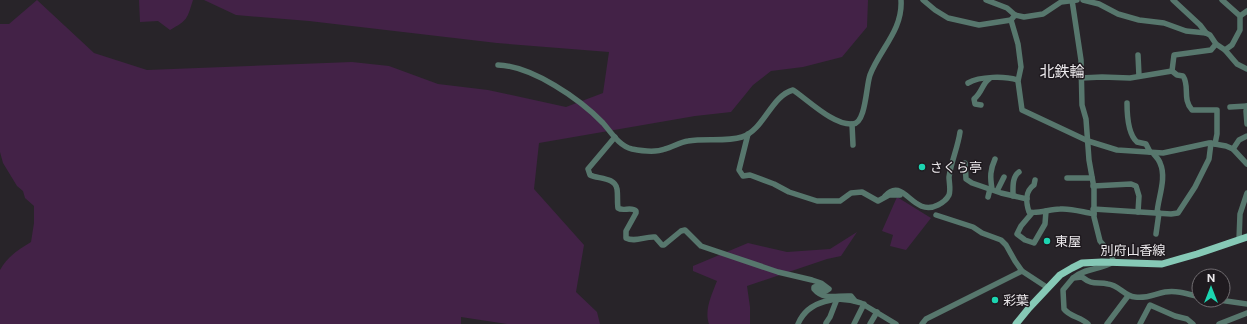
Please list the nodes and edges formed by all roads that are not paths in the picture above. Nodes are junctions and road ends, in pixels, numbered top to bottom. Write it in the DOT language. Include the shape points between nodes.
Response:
graph roads {
  1 [pos="901,0"];
  2 [pos="923,0"];
  3 [pos="986,0"];
  4 [pos="1070,0"];
  5 [pos="1077,0"];
  6 [pos="1083,0"];
  7 [pos="1173,0"];
  8 [pos="1222,0"];
  9 [pos="1247,11"];
  10 [pos="1240,16"];
  11 [pos="1013,17"];
  12 [pos="1206,33"];
  13 [pos="1216,44"];
  14 [pos="1225,50"];
  15 [pos="1138,55"];
  16 [pos="498,65"];
  17 [pos="1247,69"];
  18 [pos="1172,71"];
  19 [pos="1139,76"];
  20 [pos="1082,78"];
  21 [pos="989,79"];
  22 [pos="1018,80"];
  23 [pos="968,84"];
  24 [pos="1127,103"];
  25 [pos="981,105"];
  26 [pos="1247,106"];
  27 [pos="1230,107"];
  28 [pos="852,124"];
  29 [pos="1247,124"];
  30 [pos="960,132"];
  31 [pos="748,134"];
  32 [pos="1247,136"];
  33 [pos="615,137"];
  34 [pos="1088,141"];
  35 [pos="1213,143"];
  36 [pos="853,146"];
  37 [pos="1233,149"];
  38 [pos="1151,152"];
  39 [pos="995,159"];
  40 [pos="965,163"];
  41 [pos="1247,164"];
  42 [pos="1019,172"];
  43 [pos="1004,177"];
  44 [pos="1067,178"];
  45 [pos="1092,178"];
  46 [pos="1035,180"];
  47 [pos="1093,186"];
  48 [pos="993,190"];
  49 [pos="1247,193"];
  50 [pos="900,195"];
  51 [pos="1013,196"];
  52 [pos="988,197"];
  53 [pos="884,198"];
  54 [pos="1027,199"];
  55 [pos="1046,211"];
  56 [pos="1093,212"];
  57 [pos="1138,212"];
  58 [pos="1032,213"];
  59 [pos="1158,213"];
  60 [pos="936,215"];
  61 [pos="1156,234"];
  62 [pos="1247,237"];
  63 [pos="1239,240"];
  64 [pos="1113,262"];
  65 [pos="1022,271"];
  66 [pos="1072,278"];
  67 [pos="1048,288"];
  68 [pos="1191,295"];
  69 [pos="1128,296"];
  70 [pos="837,299"];
  71 [pos="855,301"];
  72 [pos="1231,302"];
  73 [pos="864,304"];
  74 [pos="1247,304"];
  75 [pos="876,312"];
  76 [pos="1247,313"];
  77 [pos="1072,316"];
  78 [pos="826,323"];
  79 [pos="798,324"];
  80 [pos="854,324"];
  81 [pos="870,324"];
  82 [pos="896,324"];
  83 [pos="922,324"];
  84 [pos="1016,324"];
  85 [pos="1073,324"];
  86 [pos="1088,324"];
  87 [pos="1107,324"];
  88 [pos="1140,324"];
  89 [pos="1193,324"];
  90 [pos="1219,324"];
  1 -- 28 [label="street" via="895,30 870,75 861,118 856,124"];
  2 -- 11 [label="street" via="948,18 979,25"];
  3 -- 11 [label="street" via="1007,8"];
  4 -- 5 [label="street"];
  4 -- 11 [label="street" via="1061,2 1043,14"];
  4 -- 20 [label="street"];
  6 -- 12 [label="street" via="1139,20"];
  7 -- 12 [label="street"];
  8 -- 10 [label="street"];
  9 -- 10 [label="street"];
  10 -- 14 [label="street" via="1240,30 1232,45"];
  11 -- 22 [label="street" via="1021,67"];
  12 -- 13 [label="street"];
  13 -- 14 [label="street"];
  13 -- 18 [label="street" via="1211,50 1174,56"];
  14 -- 17 [label="street" via="1237,64"];
  15 -- 19 [label="street"];
  16 -- 33 [label="street" via="507,65 537,76 574,97"];
  18 -- 19 [label="street"];
  18 -- 35 [label="street" via="1186,79 1186,98 1192,110 1217,110 1217,134"];
  19 -- 20 [label="street"];
  20 -- 34 [label="street" via="1082,105"];
  21 -- 22 [label="street" via="1004,77"];
  21 -- 23 [label="street" via="978,78"];
  21 -- 25 [label="street" via="979,96 974,99 974,104"];
  22 -- 34 [label="street" via="1022,110"];
  24 -- 38 [label="street" via="1132,134 1137,142 1146,144"];
  26 -- 27 [label="street"];
  26 -- 29 [label="street"];
  28 -- 31 [label="street" via="837,121 793,90 781,96"];
  28 -- 36 [label="street"];
  30 -- 53 [label="street" via="950,169 949,195 943,202 922,208 905,193 896,190 889,192"];
  31 -- 33 [label="street" via="743,137 687,141 658,151 630,149"];
  31 -- 53 [label="street" via="739,170 742,176 750,175 817,201 840,201 851,193 862,192 878,201"];
  32 -- 37 [label="street" via="1239,140"];
  33 -- 71 [label="street" via="588,169 593,177 616,184 618,208 636,211 626,231 626,238 630,240 650,236 664,245 685,230 701,246 778,272 821,283 829,289 826,291 817,286 814,289 823,297 851,296"];
  34 -- 38 [label="street" via="1117,150"];
  34 -- 45 [label="street"];
  35 -- 37 [label="street"];
  35 -- 38 [label="street" via="1163,153"];
  35 -- 59 [label="street" via="1209,159 1195,187 1178,212"];
  37 -- 41 [label="street"];
  38 -- 59 [label="street" via="1160,162 1162,171"];
  39 -- 48 [label="street" via="989,175"];
  40 -- 48 [label="street" via="966,179"];
  42 -- 51 [label="street" via="1016,173 1013,182"];
  43 -- 48 [label="street"];
  44 -- 45 [label="street"];
  45 -- 47 [label="street"];
  46 -- 54 [label="street"];
  47 -- 56 [label="street"];
  47 -- 57 [label="street" via="1136,186 1139,196"];
  48 -- 51 [label="street"];
  48 -- 52 [label="street"];
  49 -- 63 [label="street" via="1240,214"];
  50 -- 53 [label="street" via="889,195"];
  51 -- 54 [label="street"];
  54 -- 58 [label="street" via="1029,212"];
  55 -- 56 [label="street" via="1069,209"];
  55 -- 58 [label="street"];
  55 -- 58 [label="street" via="1045,224 1034,242 1025,240 1017,234 1020,226"];
  56 -- 57 [label="street"];
  56 -- 64 [label="street" via="1100,241 1112,255"];
  57 -- 59 [label="street"];
  59 -- 61 [label="street"];
  60 -- 65 [label="street" via="973,227 1001,240"];
  62 -- 63 [label="main road, 別府山香線"];
  63 -- 64 [label="main road, 別府山香線" via="1162,264"];
  64 -- 66 [label="street"];
  64 -- 67 [label="main road, 別府山香線" via="1082,263 1060,275"];
  65 -- 67 [label="street"];
  65 -- 83 [label="street" via="926,319"];
  66 -- 69 [label="street" via="1082,277 1088,282 1108,284"];
  66 -- 77 [label="street" via="1063,290 1063,296 1064,309"];
  67 -- 84 [label="main road, 別府山香線"];
  68 -- 69 [label="street" via="1165,292 1146,298"];
  69 -- 87 [label="street"];
  70 -- 71 [label="street"];
  70 -- 78 [label="street"];
  70 -- 79 [label="street" via="812,306 802,315"];
  71 -- 73 [label="street"];
  72 -- 74 [label="street"];
  73 -- 75 [label="street"];
  73 -- 80 [label="street"];
  75 -- 81 [label="street"];
  75 -- 82 [label="street"];
  76 -- 90 [label="street"];
  77 -- 85 [label="street"];
  77 -- 86 [label="street"];
  88 -- 89 [label="street" via="1150,305 1187,319"];
}
